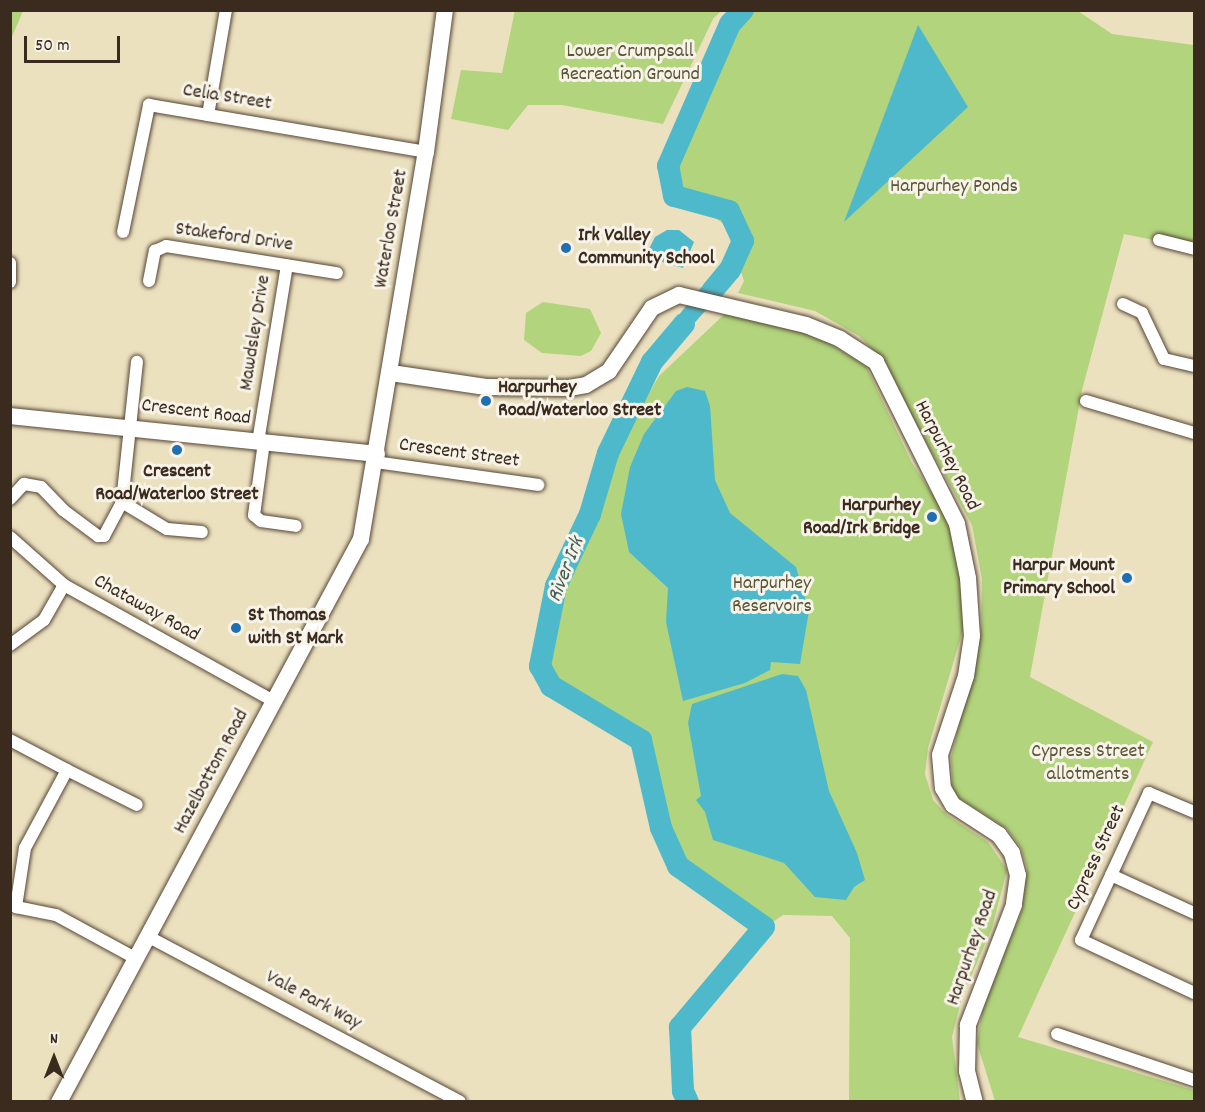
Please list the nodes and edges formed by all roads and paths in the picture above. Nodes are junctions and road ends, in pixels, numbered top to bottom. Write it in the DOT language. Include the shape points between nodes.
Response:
graph roads {
  1 [pos="226,10"];
  2 [pos="445,10"];
  3 [pos="135,103"];
  4 [pos="149,105"];
  5 [pos="208,115"];
  6 [pos="426,152"];
  7 [pos="123,232"];
  8 [pos="1159,240"];
  9 [pos="1194,249"];
  10 [pos="10,263"];
  11 [pos="287,265"];
  12 [pos="337,273"];
  13 [pos="149,281"];
  14 [pos="10,282"];
  15 [pos="1123,304"];
  16 [pos="137,362"];
  17 [pos="1194,366"];
  18 [pos="391,372"];
  19 [pos="1086,401"];
  20 [pos="10,416"];
  21 [pos="128,426"];
  22 [pos="1194,433"];
  23 [pos="261,442"];
  24 [pos="376,458"];
  25 [pos="538,484"];
  26 [pos="10,499"];
  27 [pos="122,502"];
  28 [pos="296,526"];
  29 [pos="202,532"];
  30 [pos="10,537"];
  31 [pos="64,585"];
  32 [pos="10,645"];
  33 [pos="273,701"];
  34 [pos="10,740"];
  35 [pos="67,770"];
  36 [pos="137,805"];
  37 [pos="1189,810"];
  38 [pos="1111,875"];
  39 [pos="13,907"];
  40 [pos="1194,913"];
  41 [pos="147,936"];
  42 [pos="135,958"];
  43 [pos="1194,993"];
  44 [pos="1058,1034"];
  45 [pos="1194,1080"];
  46 [pos="59,1101"];
  47 [pos="460,1101"];
  48 [pos="975,1101"];
  1 -- 5 [label="street"];
  2 -- 6 [label="street, Waterloo Street"];
  3 -- 4 [label="street, Celia Street"];
  4 -- 5 [label="street, Celia Street"];
  4 -- 7 [label="street"];
  5 -- 6 [label="street, Celia Street"];
  6 -- 18 [label="street, Waterloo Street"];
  8 -- 9 [label="street"];
  10 -- 14 [label="street"];
  11 -- 12 [label="street, Stakeford Drive"];
  11 -- 13 [label="street, Stakeford Drive" via="166,246 155,250"];
  11 -- 23 [label="street, Mawdsley Drive"];
  15 -- 17 [label="street" via="1142,313 1164,358"];
  16 -- 21 [label="street"];
  18 -- 24 [label="street, Waterloo Street"];
  18 -- 48 [label="street, Harpurhey Road" via="486,387 586,385 609,371 652,308 679,296 828,333 876,362 957,525 968,578 972,636 966,676 940,755 939,771 953,805 999,835 1012,852 1018,875 1014,905 968,1025 967,1071"];
  19 -- 22 [label="street"];
  20 -- 21 [label="street, Crescent Road"];
  21 -- 23 [label="street, Crescent Road"];
  21 -- 27 [label="street"];
  23 -- 24 [label="street, Crescent Road"];
  23 -- 28 [label="street, Mawdsley Drive" via="254,515 261,521"];
  24 -- 25 [label="street, Crescent Street"];
  24 -- 33 [label="street, Hazelbottom Road" via="364,528 354,558"];
  26 -- 27 [label="street" via="24,484 41,487 98,536 104,536"];
  27 -- 29 [label="street" via="167,529"];
  30 -- 31 [label="street, Chataway Road"];
  31 -- 32 [label="street" via="44,620"];
  31 -- 33 [label="street, Chataway Road"];
  33 -- 41 [label="street, Hazelbottom Road"];
  34 -- 35 [label="street"];
  35 -- 36 [label="street"];
  35 -- 39 [label="street" via="25,848"];
  37 -- 38 [label="street, Cypress Street" via="1149,793"];
  38 -- 40 [label="street"];
  38 -- 43 [label="street, Cypress Street" via="1081,940"];
  39 -- 42 [label="street" via="56,915"];
  41 -- 42 [label="street, Hazelbottom Road"];
  41 -- 47 [label="street, Vale Park Way"];
  42 -- 46 [label="street, Hazelbottom Road"];
  44 -- 45 [label="street"];
}
